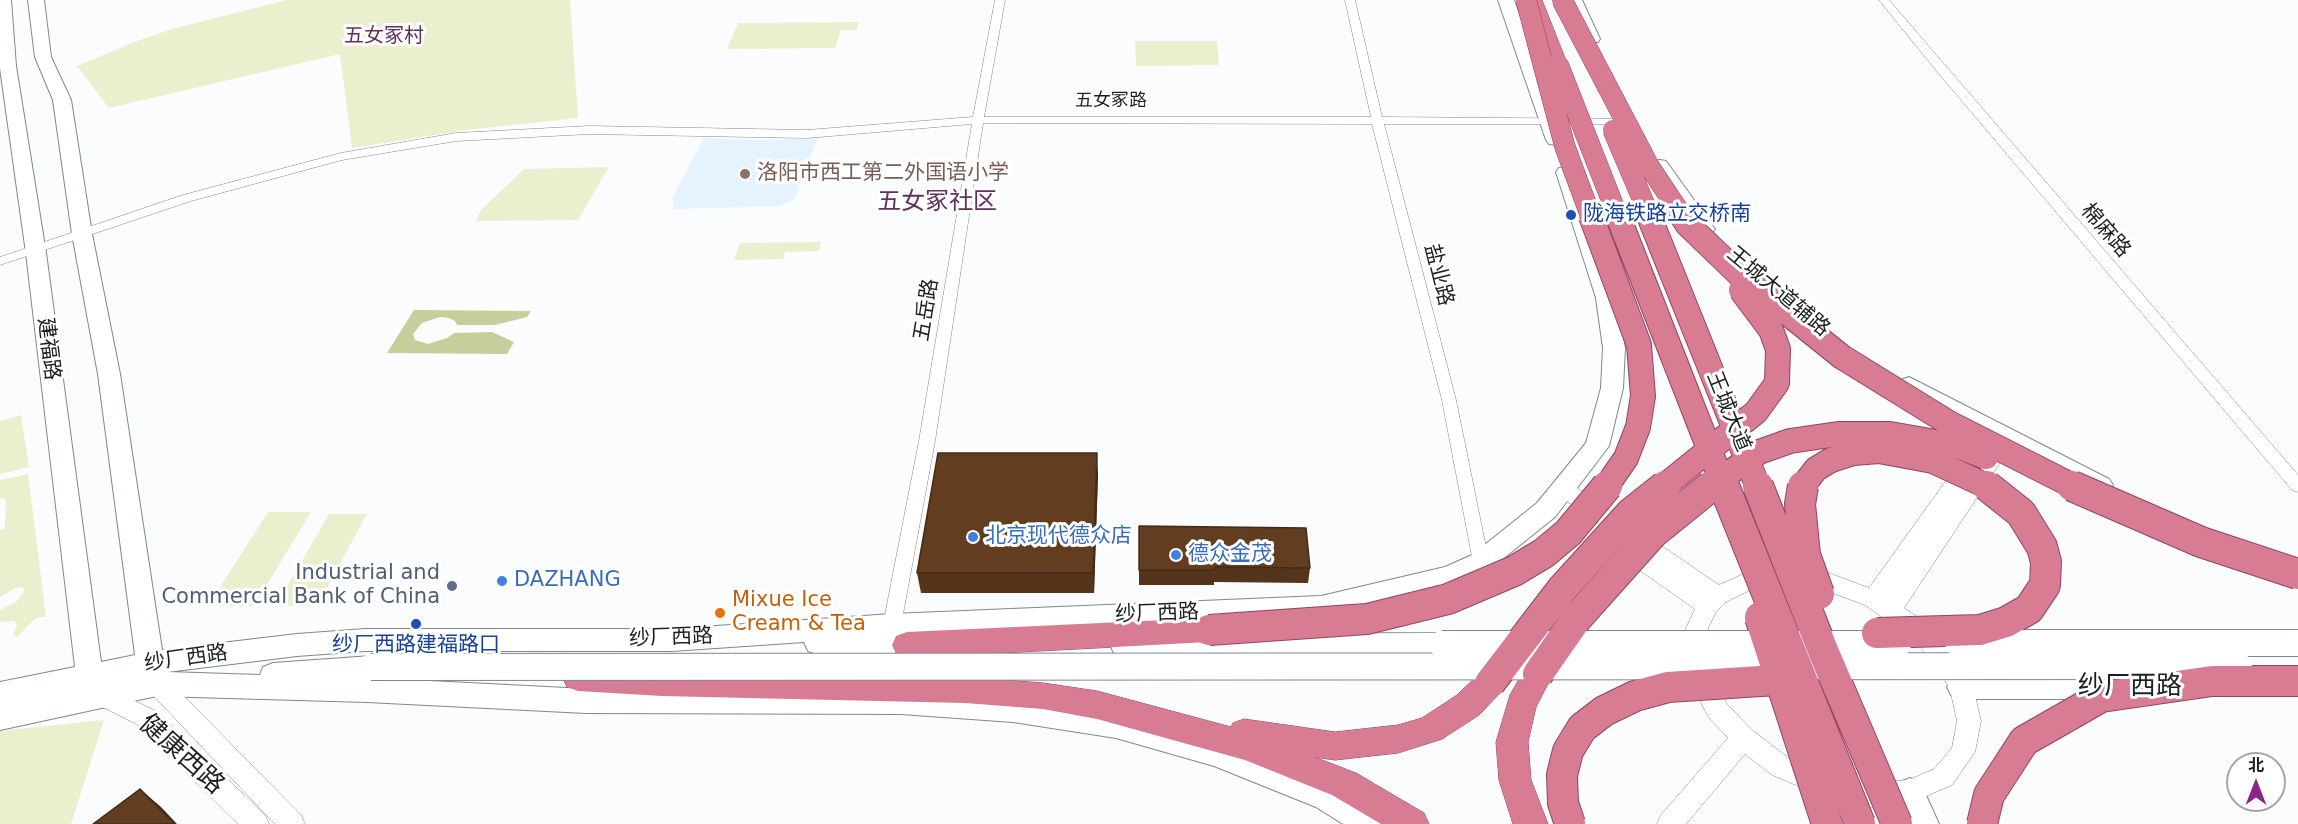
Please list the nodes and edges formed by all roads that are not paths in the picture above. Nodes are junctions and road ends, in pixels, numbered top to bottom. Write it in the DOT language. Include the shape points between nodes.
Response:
graph roads {
  1 [pos="3,0"];
  2 [pos="36,0"];
  3 [pos="1000,0"];
  4 [pos="1350,0"];
  5 [pos="1506,0"];
  6 [pos="1516,0"];
  7 [pos="1526,0"];
  8 [pos="1533,0"];
  9 [pos="1560,0"];
  10 [pos="1569,0"];
  11 [pos="1574,0"];
  12 [pos="1884,0"];
  13 [pos="1377,119"];
  14 [pos="978,120"];
  15 [pos="1549,121"];
  16 [pos="1634,121"];
  17 [pos="1688,225"];
  18 [pos="81,234"];
  19 [pos="36,249"];
  20 [pos="0,261"];
  21 [pos="1999,434"];
  22 [pos="2298,486"];
  23 [pos="1559,494"];
  24 [pos="1734,512"];
  25 [pos="2201,542"];
  26 [pos="2298,561"];
  27 [pos="1481,562"];
  28 [pos="2298,574"];
  29 [pos="1713,601"];
  30 [pos="1880,614"];
  31 [pos="899,635"];
  32 [pos="2298,643"];
  33 [pos="1601,644"];
  34 [pos="2133,666"];
  35 [pos="2298,666"];
  36 [pos="371,667"];
  37 [pos="154,674"];
  38 [pos="1776,680"];
  39 [pos="2298,681"];
  40 [pos="95,685"];
  41 [pos="1961,687"];
  42 [pos="2298,688"];
  43 [pos="0,694"];
  44 [pos="1097,705"];
  45 [pos="0,718"];
  46 [pos="1743,738"];
  47 [pos="1826,786"];
  48 [pos="1910,791"];
  49 [pos="256,824"];
  50 [pos="292,824"];
  51 [pos="1369,824"];
  52 [pos="1412,824"];
  53 [pos="1531,824"];
  54 [pos="1570,824"];
  55 [pos="1670,824"];
  56 [pos="1827,824"];
  57 [pos="1841,824"];
  58 [pos="1860,824"];
  59 [pos="1897,824"];
  60 [pos="1907,824"];
  61 [pos="1924,824"];
  62 [pos="1982,824"];
  1 -- 19 [label="main road, 建福路" via="8,66"];
  2 -- 18 [label="main road" via="43,57 62,100"];
  3 -- 14 [label="street, 五岳路"];
  4 -- 13 [label="street, 盐业路"];
  5 -- 15 [label="main road"];
  6 -- 15 [label="street" via="1544,90"];
  7 -- 31 [label="highway, bridge" via="1565,147 1639,345 1643,396 1638,427 1626,458 1568,533 1514,572 1459,594 1367,619 1209,630"];
  8 -- 24 [label="highway, 王城大道, bridge"];
  9 -- 17 [label="highway, bridge" via="1649,166"];
  9 -- 59 [label="highway, 王城大道, bridge"];
  10 -- 16 [label="street" via="1611,94"];
  11 -- 16 [label="main road, 王城大道辅路"];
  12 -- 22 [label="street, 棉麻路"];
  13 -- 14 [label="street, 五女冢路"];
  13 -- 15 [label="street, 五女冢路"];
  13 -- 27 [label="street, 盐业路" via="1449,400"];
  14 -- 18 [label="street, 五女冢路" via="807,134 589,130 456,137 341,157 187,198"];
  14 -- 31 [label="street, 五岳路"];
  15 -- 16 [label="street, 五女冢路"];
  15 -- 23 [label="main road" via="1606,298 1614,348 1612,388 1597,446"];
  16 -- 21 [label="main road, 王城大道辅路" via="1696,218 1768,287 1866,359"];
  17 -- 25 [label="highway, bridge" via="1802,327 1900,394 2070,485"];
  17 -- 44 [label="highway, bridge" via="1771,330 1778,349 1777,383 1756,412 1667,482 1596,549 1468,705 1431,729 1398,739 1335,746 1268,738"];
  18 -- 19 [label="street, 五女冢路"];
  18 -- 37 [label="main road" via="109,374"];
  19 -- 20 [label="street, 五女冢路"];
  19 -- 40 [label="main road, 建福路"];
  21 -- 26 [label="main road" via="2168,516"];
  21 -- 30 [label="street"];
  23 -- 27 [label="main road, 纱厂西路" via="1546,510"];
  23 -- 29 [label="street"];
  24 -- 56 [label="highway, bridge" via="1761,623"];
  24 -- 58 [label="highway, 王城大道, bridge"];
  25 -- 28 [label="highway, bridge"];
  25 -- 53 [label="highway, bridge" via="1958,446 1890,434 1838,434 1791,441 1760,452 1729,471 1653,533 1576,618 1538,674 1521,705 1512,742 1515,780"];
  27 -- 31 [label="main road, 纱厂西路" via="1450,576 1321,607"];
  29 -- 30 [label="street" via="1748,581 1786,576 1829,582"];
  29 -- 46 [label="street" via="1697,628 1695,654 1702,682 1718,711"];
  30 -- 33 [label="main road, bridge"];
  30 -- 41 [label="street" via="1921,632 1944,658"];
  30 -- 60 [label="highway, bridge" via="1980,630 2006,622 2029,609 2045,585 2042,547 2021,513 2008,501 1971,477 1933,461 1894,452 1853,453 1816,469 1802,487 1800,528 1805,555 1858,705"];
  31 -- 33 [label="main road, bridge"];
  31 -- 37 [label="main road, 纱厂西路" via="364,640 297,645"];
  32 -- 33 [label="main road, bridge"];
  34 -- 35 [label="main road, bridge"];
  34 -- 36 [label="main road, bridge"];
  34 -- 38 [label="main road, bridge"];
  36 -- 37 [label="main road"];
  36 -- 44 [label="highway, bridge" via="662,683 965,690"];
  37 -- 40 [label="main road, 纱厂西路"];
  37 -- 50 [label="street, 健康西路"];
  37 -- 51 [label="main road, 纱厂西路" via="586,701 902,702 1013,710 1116,726 1216,754 1326,797"];
  38 -- 54 [label="highway, bridge" via="1668,687 1635,696 1604,711 1582,728 1568,751 1562,775 1563,803"];
  39 -- 62 [label="highway, bridge" via="2212,681 2102,697 2024,741 1989,795"];
  40 -- 43 [label="main road, 纱厂西路"];
  40 -- 45 [label="main road, 纱厂西路"];
  40 -- 49 [label="street, 健康西路" via="147,718"];
  41 -- 42 [label="main road, 纱厂西路"];
  41 -- 48 [label="street" via="1969,721 1963,752 1943,777"];
  44 -- 52 [label="highway" via="1248,746 1344,784"];
  46 -- 47 [label="street" via="1781,767"];
  46 -- 55 [label="street"];
  47 -- 48 [label="street" via="1870,795"];
  47 -- 57 [label="main road"];
  48 -- 61 [label="main road"];
}
